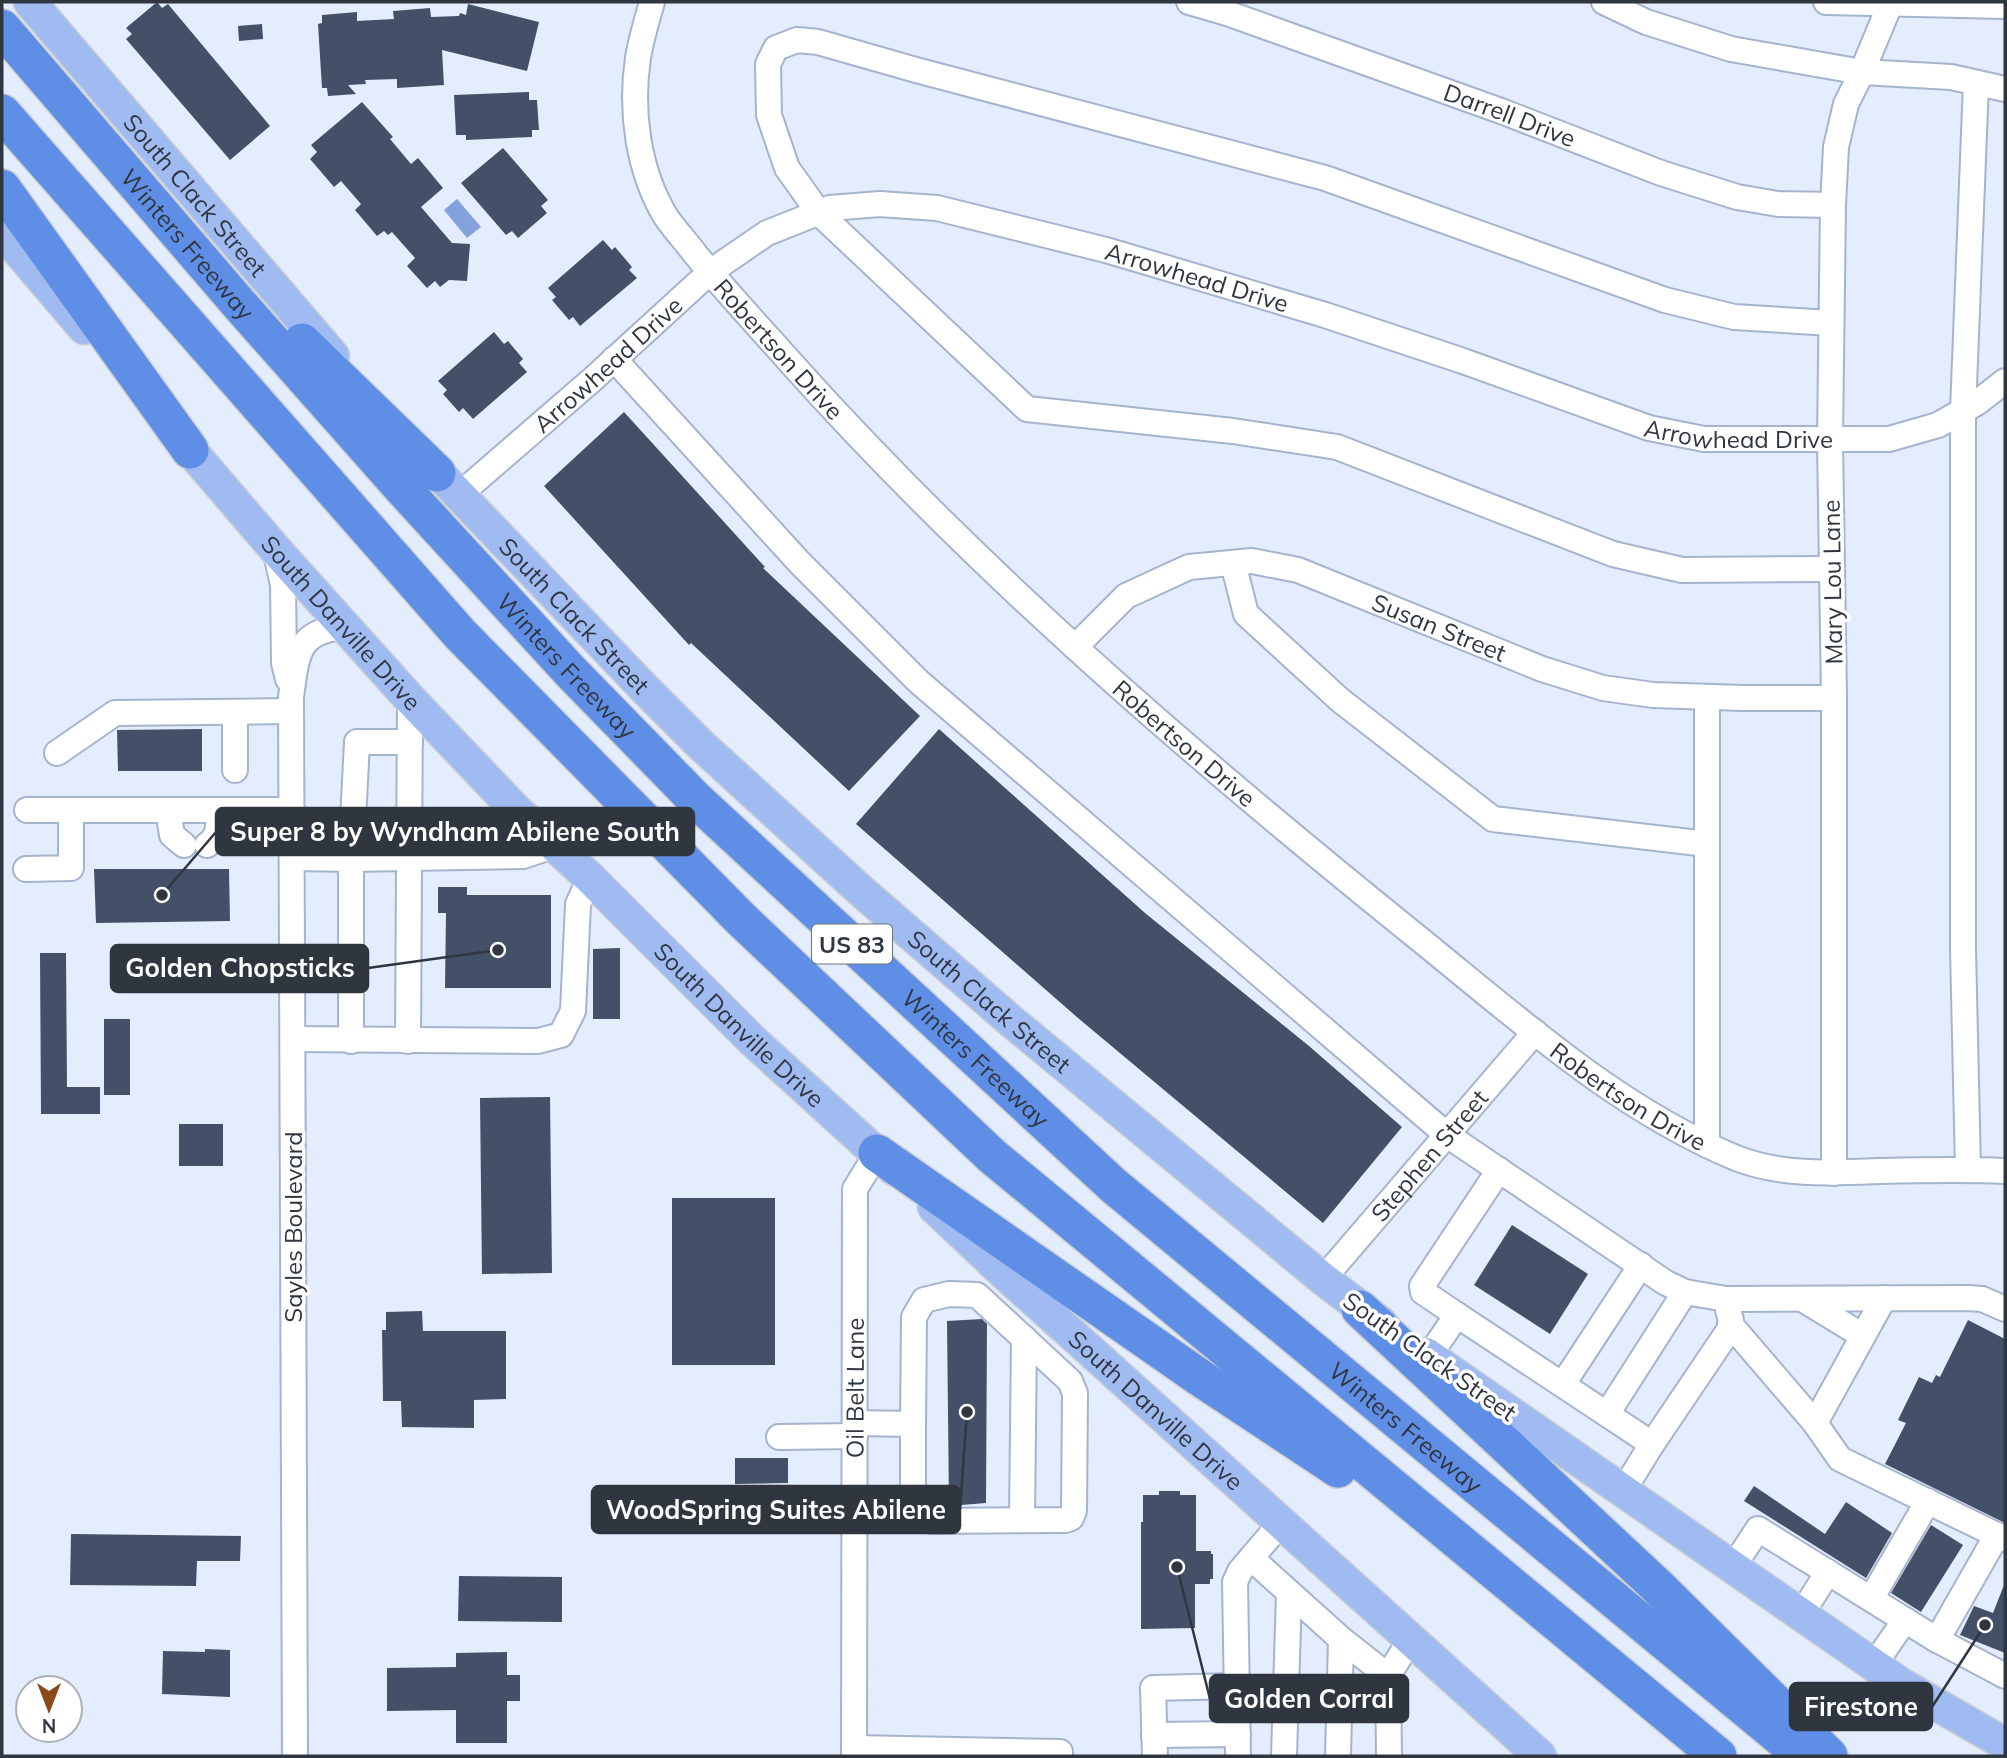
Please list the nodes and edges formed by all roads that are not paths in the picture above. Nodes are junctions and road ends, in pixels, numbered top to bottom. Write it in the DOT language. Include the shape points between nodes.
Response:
graph roads {
  1 [pos="30,2"];
  2 [pos="652,2"];
  3 [pos="1189,2"];
  4 [pos="1604,2"];
  5 [pos="1826,2"];
  6 [pos="1891,3"];
  7 [pos="2005,6"];
  8 [pos="2,27"];
  9 [pos="1862,72"];
  10 [pos="1976,83"];
  11 [pos="2005,89"];
  12 [pos="2,113"];
  13 [pos="122,167"];
  14 [pos="2,188"];
  15 [pos="1833,205"];
  16 [pos="819,213"];
  17 [pos="2,232"];
  18 [pos="710,272"];
  19 [pos="1831,323"];
  20 [pos="614,359"];
  21 [pos="2005,381"];
  22 [pos="1963,411"];
  23 [pos="1830,440"];
  24 [pos="190,450"];
  25 [pos="448,484"];
  26 [pos="275,549"];
  27 [pos="1233,563"];
  28 [pos="1832,569"];
  29 [pos="346,627"];
  30 [pos="1075,648"];
  31 [pos="1707,697"];
  32 [pos="1834,698"];
  33 [pos="410,699"];
  34 [pos="291,704"];
  35 [pos="234,712"];
  36 [pos="410,742"];
  37 [pos="57,752"];
  38 [pos="235,770"];
  39 [pos="27,810"];
  40 [pos="71,810"];
  41 [pos="168,810"];
  42 [pos="218,810"];
  43 [pos="292,810"];
  44 [pos="1707,844"];
  45 [pos="556,845"];
  46 [pos="292,858"];
  47 [pos="351,859"];
  48 [pos="409,859"];
  49 [pos="26,869"];
  50 [pos="590,878"];
  51 [pos="1535,1032"];
  52 [pos="293,1039"];
  53 [pos="351,1041"];
  54 [pos="408,1041"];
  55 [pos="1447,1135"];
  56 [pos="1707,1145"];
  57 [pos="877,1153"];
  58 [pos="1968,1169"];
  59 [pos="1499,1170"];
  60 [pos="2005,1171"];
  61 [pos="1834,1173"];
  62 [pos="1640,1265"];
  63 [pos="1323,1279"];
  64 [pos="1685,1292"];
  65 [pos="1884,1298"];
  66 [pos="1726,1299"];
  67 [pos="1802,1299"];
  68 [pos="1360,1309"];
  69 [pos="2005,1309"];
  70 [pos="1457,1315"];
  71 [pos="1730,1324"];
  72 [pos="1863,1336"];
  73 [pos="1024,1338"];
  74 [pos="1429,1356"];
  75 [pos="1563,1384"];
  76 [pos="1607,1414"];
  77 [pos="1815,1423"];
  78 [pos="913,1424"];
  79 [pos="855,1429"];
  80 [pos="779,1437"];
  81 [pos="1652,1444"];
  82 [pos="1623,1491"];
  83 [pos="1928,1502"];
  84 [pos="1023,1520"];
  85 [pos="1281,1523"];
  86 [pos="2001,1537"];
  87 [pos="1251,1558"];
  88 [pos="1733,1567"];
  89 [pos="1492,1569"];
  90 [pos="1828,1572"];
  91 [pos="1289,1594"];
  92 [pos="1871,1599"];
  93 [pos="1801,1615"];
  94 [pos="1905,1620"];
  95 [pos="1341,1640"];
  96 [pos="1410,1640"];
  97 [pos="1937,1640"];
  98 [pos="1874,1665"];
  99 [pos="1388,1676"];
  100 [pos="2005,1676"];
  101 [pos="1901,1684"];
  102 [pos="1237,1686"];
  103 [pos="2005,1744"];
  104 [pos="1238,1745"];
  105 [pos="1155,1746"];
  106 [pos="854,1752"];
  107 [pos="295,1756"];
  108 [pos="1060,1756"];
  109 [pos="1284,1756"];
  110 [pos="1338,1756"];
  111 [pos="1389,1756"];
  112 [pos="1540,1756"];
  113 [pos="1718,1756"];
  114 [pos="1802,1756"];
  115 [pos="1829,1756"];
  116 [pos="1977,1756"];
  1 -- 25 [label="main road, South Clack Street"];
  2 -- 18 [label="street, Robertson Drive" via="638,57 635,99 647,177 667,218"];
  3 -- 15 [label="street, Darrell Drive" via="1737,197 1778,204"];
  4 -- 9 [label="street" via="1646,22 1731,49"];
  5 -- 6 [label="street"];
  6 -- 7 [label="street"];
  6 -- 9 [label="street, Mary Lou Lane"];
  8 -- 13 [label="highway, Winters Freeway / US 83"];
  9 -- 10 [label="street" via="1951,77"];
  9 -- 15 [label="street, Mary Lou Lane" via="1846,104 1836,147"];
  10 -- 11 [label="street"];
  10 -- 22 [label="street"];
  12 -- 89 [label="highway, US 83" via="460,634 742,920 992,1156"];
  13 -- 25 [label="highway"];
  13 -- 114 [label="highway, Winters Freeway / US 83" via="421,508 694,798 1114,1186"];
  14 -- 24 [label="highway"];
  15 -- 19 [label="street, Mary Lou Lane"];
  16 -- 18 [label="street, Arrowhead Drive" via="767,233"];
  16 -- 19 [label="street" via="787,167 769,115 768,64 776,48 797,40 1325,178 1665,300 1734,317"];
  16 -- 23 [label="street, Arrowhead Drive" via="880,204 937,208 1107,250 1325,315 1649,428 1704,439"];
  16 -- 28 [label="street" via="1027,409 1337,447 1613,554 1682,570"];
  17 -- 24 [label="main road, South Danville Drive"];
  18 -- 20 [label="street, Arrowhead Drive"];
  18 -- 30 [label="street, Robertson Drive" via="861,440"];
  19 -- 23 [label="street, Mary Lou Lane"];
  20 -- 25 [label="street, Arrowhead Drive"];
  20 -- 55 [label="street" via="799,562 919,682"];
  21 -- 22 [label="street, Arrowhead Drive"];
  22 -- 23 [label="street, Arrowhead Drive" via="1938,425 1889,439"];
  22 -- 58 [label="street" via="1963,949"];
  23 -- 28 [label="street, Mary Lou Lane"];
  24 -- 26 [label="main road, South Danville Drive"];
  25 -- 63 [label="main road, South Clack Street" via="692,735 860,890"];
  26 -- 29 [label="main road, South Danville Drive"];
  26 -- 34 [label="street, Sayles Boulevard" via="283,585 284,663"];
  27 -- 30 [label="street, Susan Street" via="1189,567 1126,596"];
  27 -- 31 [label="street, Susan Street" via="1252,561 1298,570 1542,669 1603,688"];
  27 -- 44 [label="street" via="1246,614 1340,700 1493,819"];
  28 -- 32 [label="street, Mary Lou Lane"];
  29 -- 33 [label="main road, South Danville Drive"];
  29 -- 34 [label="street, Sayles Boulevard" via="325,628 305,642 298,656"];
  30 -- 51 [label="street, Robertson Drive" via="1298,841"];
  31 -- 32 [label="street, Susan Street"];
  31 -- 44 [label="street"];
  32 -- 61 [label="street, Mary Lou Lane"];
  33 -- 36 [label="street"];
  33 -- 45 [label="main road, South Danville Drive" via="516,810"];
  34 -- 35 [label="street"];
  34 -- 43 [label="street, Sayles Boulevard"];
  35 -- 37 [label="street" via="115,713"];
  35 -- 38 [label="street"];
  36 -- 47 [label="street" via="356,743"];
  36 -- 48 [label="street"];
  39 -- 40 [label="street"];
  40 -- 41 [label="street"];
  40 -- 49 [label="street" via="71,868"];
  41 -- 42 [label="street"];
  41 -- 42 [label="street" via="173,835 196,845 214,841"];
  42 -- 43 [label="street"];
  43 -- 46 [label="street, Sayles Boulevard"];
  44 -- 56 [label="street"];
  45 -- 48 [label="street" via="523,856"];
  45 -- 50 [label="main road, South Danville Drive"];
  46 -- 47 [label="street"];
  46 -- 52 [label="street, Sayles Boulevard"];
  47 -- 48 [label="street"];
  47 -- 53 [label="street"];
  48 -- 54 [label="street"];
  50 -- 54 [label="street" via="578,904 573,1011 561,1035 538,1041"];
  50 -- 57 [label="main road, South Danville Drive" via="752,1040"];
  51 -- 55 [label="street, Stephen Street"];
  51 -- 56 [label="street, Robertson Drive" via="1626,1101"];
  52 -- 53 [label="street"];
  52 -- 107 [label="street, Sayles Boulevard"];
  53 -- 54 [label="street"];
  55 -- 59 [label="street"];
  55 -- 63 [label="street, Stephen Street"];
  56 -- 61 [label="street, Robertson Drive" via="1781,1171"];
  57 -- 79 [label="street, Oil Belt Lane" via="855,1189"];
  57 -- 85 [label="main road, South Danville Drive"];
  57 -- 89 [label="highway" via="1199,1377"];
  58 -- 60 [label="street, Robertson Drive"];
  58 -- 61 [label="street, Robertson Drive"];
  59 -- 62 [label="street"];
  59 -- 70 [label="street" via="1422,1286 1423,1292"];
  62 -- 64 [label="street"];
  62 -- 75 [label="street"];
  63 -- 68 [label="main road, South Clack Street"];
  64 -- 66 [label="street"];
  64 -- 76 [label="street"];
  65 -- 67 [label="street"];
  65 -- 69 [label="street" via="1982,1299"];
  65 -- 72 [label="street"];
  66 -- 67 [label="street"];
  66 -- 71 [label="street"];
  67 -- 72 [label="street"];
  68 -- 74 [label="main road, South Clack Street"];
  68 -- 115 [label="highway" via="1657,1586"];
  70 -- 74 [label="street"];
  70 -- 75 [label="street"];
  71 -- 77 [label="street"];
  71 -- 81 [label="street"];
  72 -- 77 [label="street"];
  73 -- 78 [label="street" via="978,1295 949,1294 924,1300 914,1317"];
  73 -- 84 [label="street"];
  73 -- 84 [label="street" via="1069,1381 1075,1393 1074,1511 1065,1520"];
  74 -- 82 [label="main road, South Clack Street"];
  75 -- 76 [label="street"];
  76 -- 81 [label="street"];
  77 -- 83 [label="street" via="1840,1459"];
  78 -- 79 [label="street"];
  78 -- 84 [label="street" via="913,1506 921,1516 932,1521"];
  79 -- 80 [label="street"];
  79 -- 106 [label="street, Oil Belt Lane"];
  81 -- 82 [label="street"];
  82 -- 88 [label="main road, South Clack Street"];
  83 -- 86 [label="street"];
  83 -- 92 [label="street"];
  85 -- 87 [label="street"];
  85 -- 96 [label="main road, South Danville Drive"];
  86 -- 97 [label="street"];
  87 -- 91 [label="street"];
  87 -- 102 [label="street" via="1236,1582"];
  88 -- 90 [label="street" via="1758,1529"];
  88 -- 93 [label="main road, South Clack Street"];
  89 -- 113 [label="highway, US 83"];
  90 -- 92 [label="street"];
  90 -- 93 [label="street"];
  91 -- 95 [label="street"];
  91 -- 109 [label="street"];
  92 -- 94 [label="street"];
  93 -- 98 [label="main road, South Clack Street"];
  94 -- 97 [label="street"];
  94 -- 98 [label="street"];
  95 -- 99 [label="street"];
  95 -- 110 [label="street"];
  96 -- 99 [label="street"];
  96 -- 112 [label="main road, South Danville Drive"];
  97 -- 100 [label="street"];
  98 -- 101 [label="main road, South Clack Street"];
  99 -- 111 [label="street"];
  101 -- 103 [label="main road, South Clack Street"];
  101 -- 116 [label="main road"];
  102 -- 104 [label="street"];
  102 -- 105 [label="street" via="1153,1688"];
  104 -- 105 [label="street"];
  106 -- 108 [label="street" via="1060,1752"];
}
